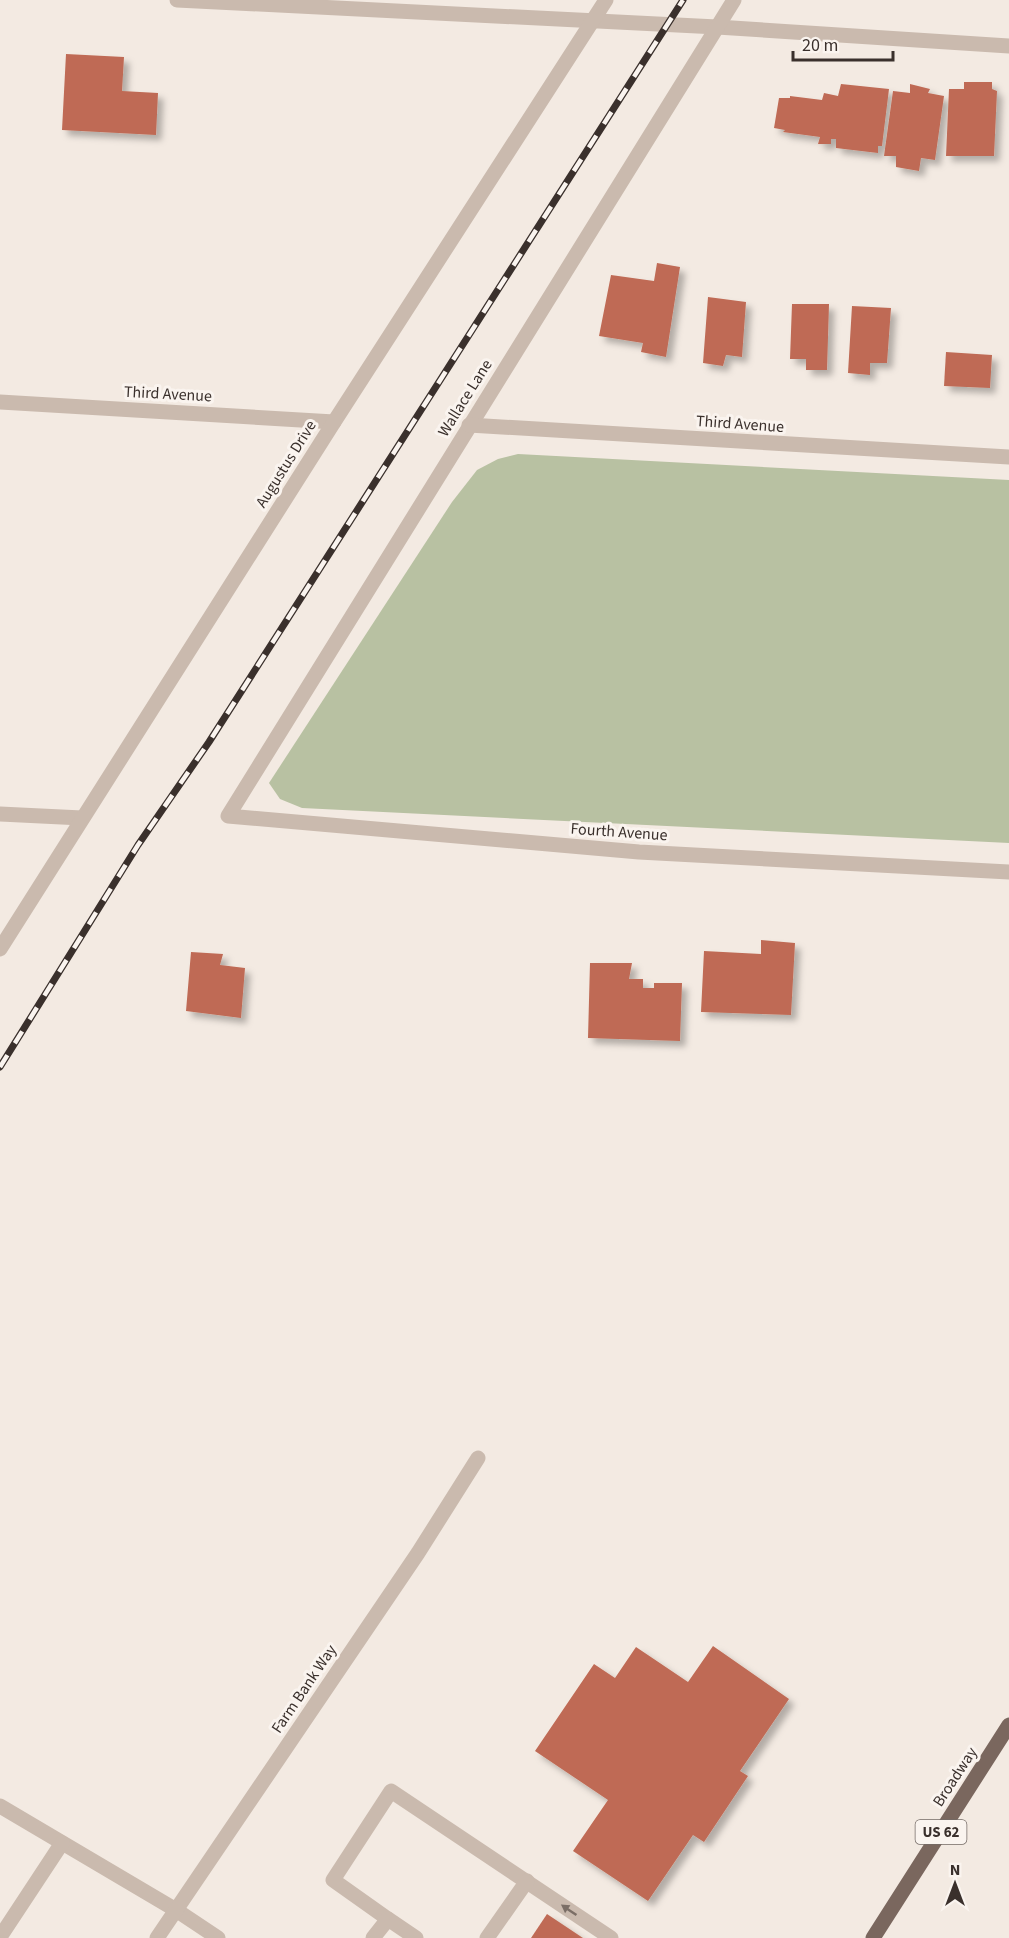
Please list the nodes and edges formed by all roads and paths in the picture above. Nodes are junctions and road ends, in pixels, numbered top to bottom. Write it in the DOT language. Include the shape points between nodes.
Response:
graph roads {
  1 [pos="177,0"];
  2 [pos="606,0"];
  3 [pos="734,0"];
  4 [pos="592,21"];
  5 [pos="717,27"];
  6 [pos="1009,46"];
  7 [pos="0,402"];
  8 [pos="334,422"];
  9 [pos="469,425"];
  10 [pos="1009,457"];
  11 [pos="0,814"];
  12 [pos="228,816"];
  13 [pos="82,818"];
  14 [pos="1009,872"];
  15 [pos="0,949"];
  16 [pos="478,1458"];
  17 [pos="1009,1725"];
  18 [pos="0,1806"];
  19 [pos="62,1842"];
  20 [pos="527,1881"];
  21 [pos="176,1910"];
  22 [pos="388,1919"];
  23 [pos="0,1937"];
  24 [pos="157,1938"];
  25 [pos="218,1938"];
  26 [pos="374,1938"];
  27 [pos="416,1938"];
  28 [pos="487,1938"];
  29 [pos="611,1938"];
  30 [pos="873,1938"];
  1 -- 4 [label="street"];
  2 -- 4 [label="street, Augustus Drive"];
  3 -- 5 [label="street, Wallace Lane"];
  4 -- 5 [label="street"];
  4 -- 8 [label="street, Augustus Drive"];
  5 -- 6 [label="street"];
  5 -- 9 [label="street, Wallace Lane"];
  7 -- 8 [label="street, Third Avenue"];
  8 -- 13 [label="street, Augustus Drive"];
  9 -- 10 [label="street, Third Avenue"];
  9 -- 12 [label="street, Wallace Lane"];
  11 -- 13 [label="street"];
  12 -- 14 [label="street, Fourth Avenue" via="639,852"];
  13 -- 15 [label="street, Augustus Drive"];
  16 -- 21 [label="street, Farm Bank Way"];
  17 -- 30 [label="main road, Broadway / US 62"];
  18 -- 19 [label="street"];
  19 -- 21 [label="street"];
  19 -- 23 [label="street"];
  20 -- 22 [label="street" via="392,1791 333,1880"];
  20 -- 28 [label="street"];
  29 -- 20 [label="street, one-way"];
  21 -- 24 [label="street, Farm Bank Way"];
  21 -- 25 [label="street"];
  22 -- 26 [label="street"];
  22 -- 27 [label="street"];
}
